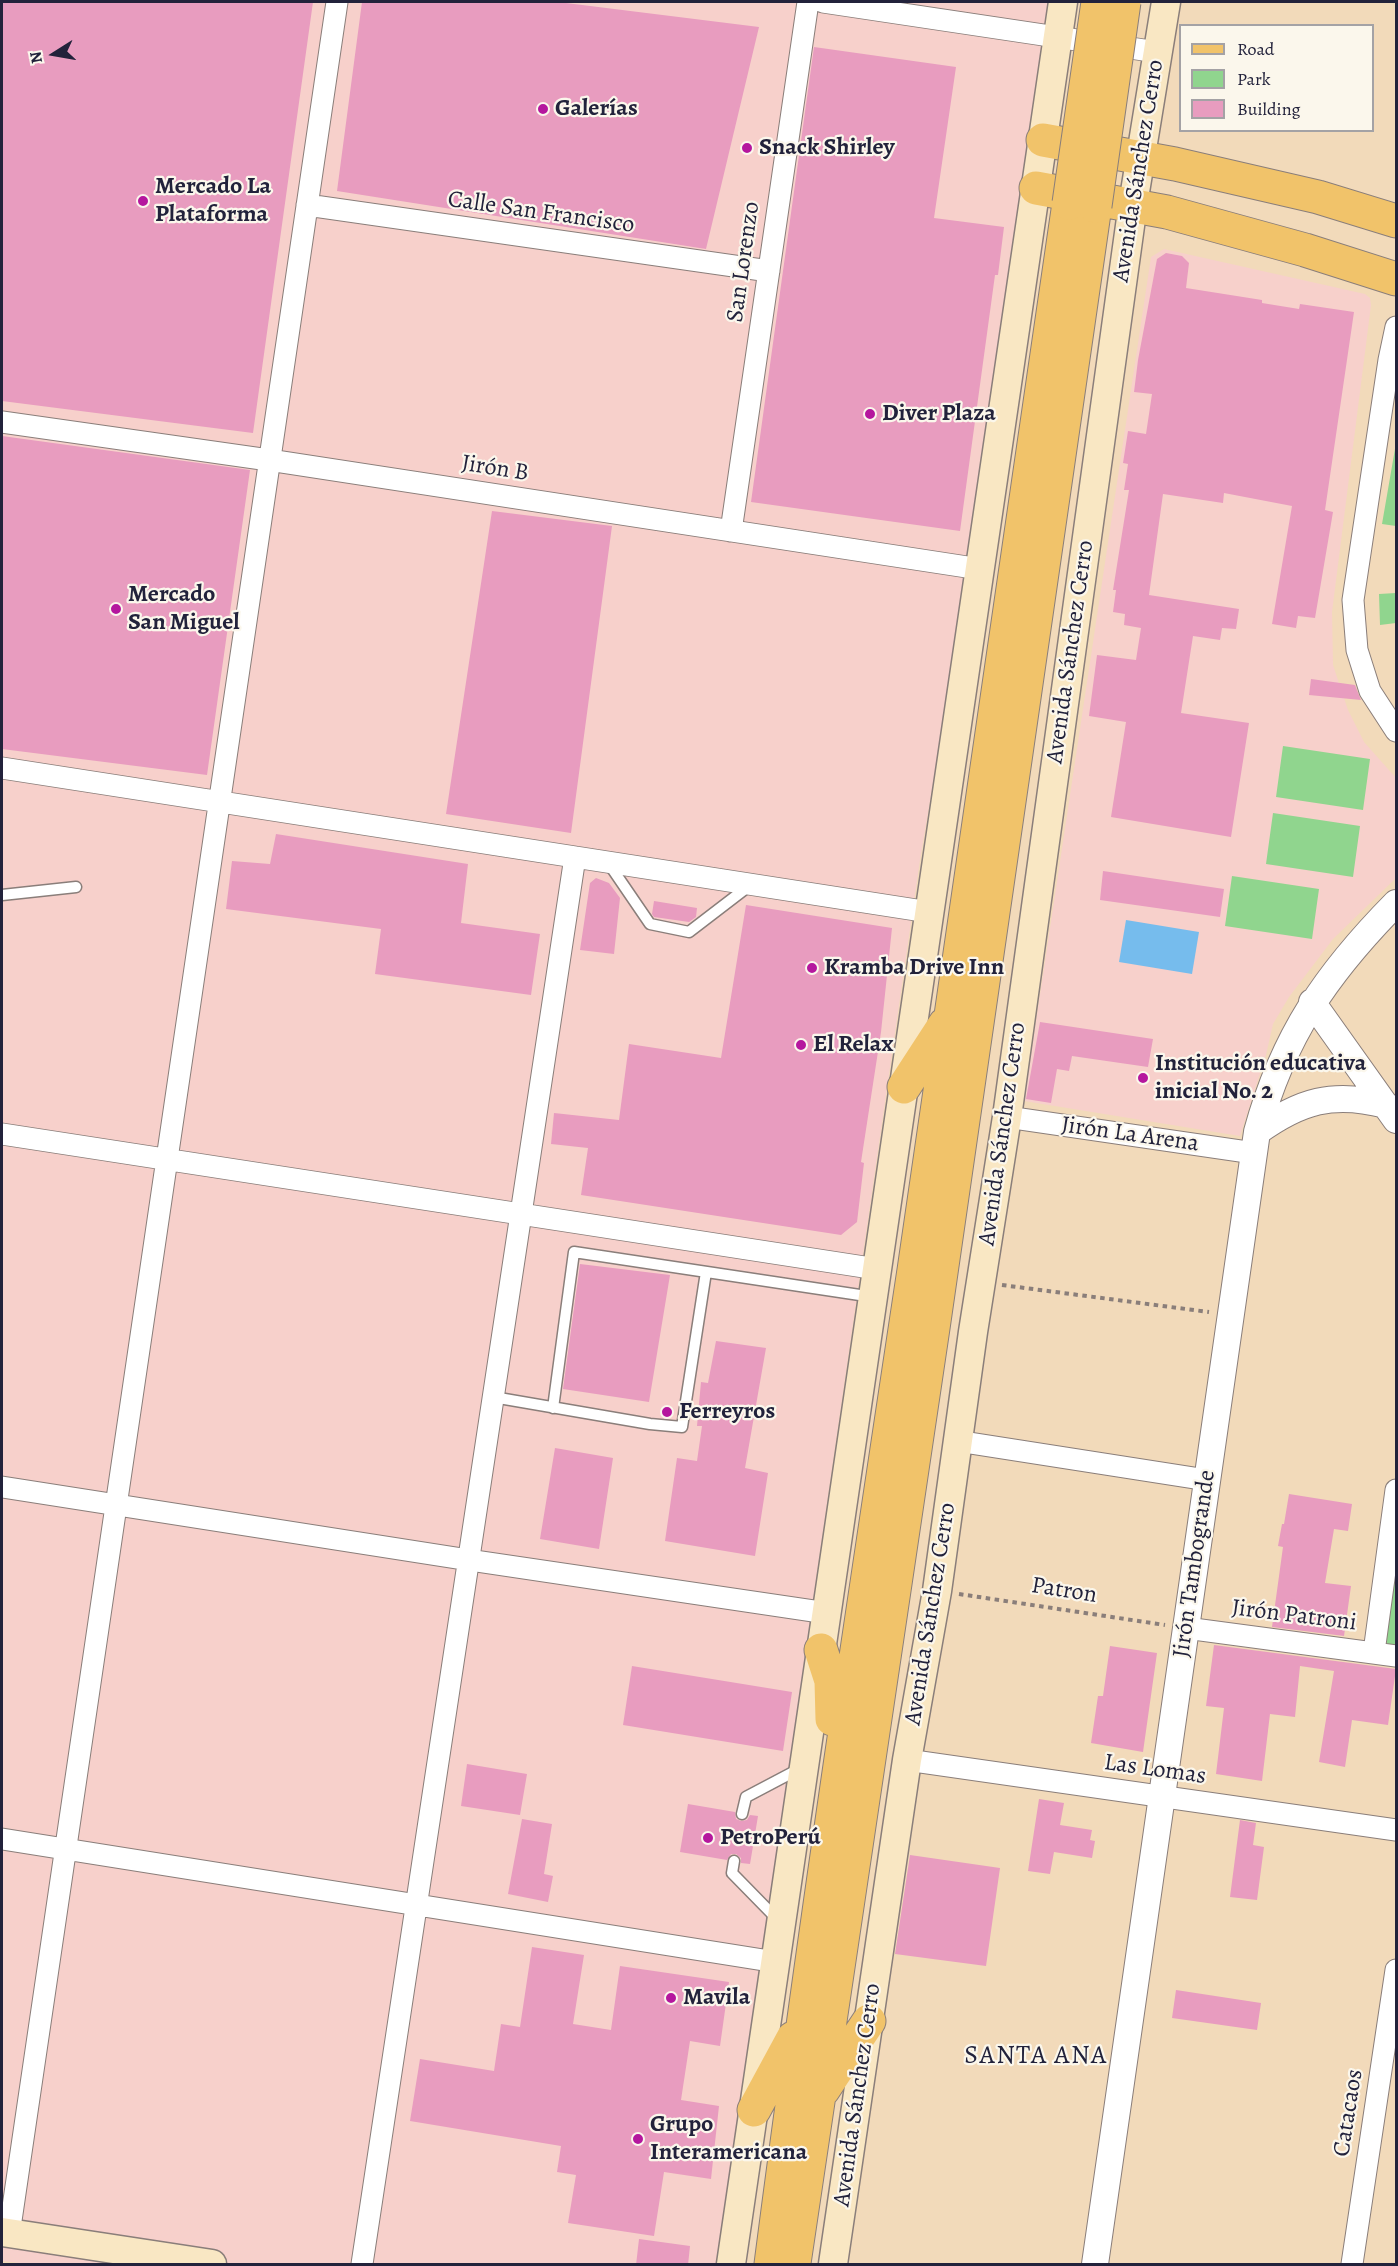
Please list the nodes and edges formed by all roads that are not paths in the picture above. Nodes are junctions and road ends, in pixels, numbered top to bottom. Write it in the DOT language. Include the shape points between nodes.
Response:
graph roads {
  1 [pos="337,2"];
  2 [pos="808,2"];
  3 [pos="823,2"];
  4 [pos="1063,2"];
  5 [pos="1098,2"];
  6 [pos="1124,2"];
  7 [pos="1166,2"];
  8 [pos="1058,37"];
  9 [pos="1157,52"];
  10 [pos="1042,140"];
  11 [pos="1140,158"];
  12 [pos="1036,188"];
  13 [pos="1082,204"];
  14 [pos="1133,204"];
  15 [pos="307,205"];
  16 [pos="1396,221"];
  17 [pos="769,271"];
  18 [pos="1396,279"];
  19 [pos="1396,327"];
  20 [pos="2,422"];
  21 [pos="269,460"];
  22 [pos="731,531"];
  23 [pos="980,569"];
  24 [pos="1396,730"];
  25 [pos="2,768"];
  26 [pos="219,802"];
  27 [pos="575,857"];
  28 [pos="608,862"];
  29 [pos="752,884"];
  30 [pos="76,887"];
  31 [pos="2,895"];
  32 [pos="1396,903"];
  33 [pos="929,912"];
  34 [pos="1312,1002"];
  35 [pos="951,1015"];
  36 [pos="904,1087"];
  37 [pos="1391,1113"];
  38 [pos="1006,1117"];
  39 [pos="2,1134"];
  40 [pos="1255,1143"];
  41 [pos="167,1160"];
  42 [pos="521,1214"];
  43 [pos="877,1269"];
  44 [pos="705,1272"];
  45 [pos="873,1297"];
  46 [pos="493,1398"];
  47 [pos="553,1408"];
  48 [pos="957,1441"];
  49 [pos="1207,1480"];
  50 [pos="2,1486"];
  51 [pos="1396,1490"];
  52 [pos="116,1504"];
  53 [pos="469,1560"];
  54 [pos="826,1612"];
  55 [pos="1186,1628"];
  56 [pos="821,1650"];
  57 [pos="1374,1652"];
  58 [pos="1396,1656"];
  59 [pos="907,1760"];
  60 [pos="804,1766"];
  61 [pos="1162,1797"];
  62 [pos="742,1814"];
  63 [pos="832,1817"];
  64 [pos="1396,1830"];
  65 [pos="2,1839"];
  66 [pos="65,1850"];
  67 [pos="734,1861"];
  68 [pos="417,1905"];
  69 [pos="781,1924"];
  70 [pos="776,1962"];
  71 [pos="1396,1970"];
  72 [pos="802,2021"];
  73 [pos="869,2021"];
  74 [pos="818,2099"];
  75 [pos="754,2110"];
  76 [pos="5,2233"];
  77 [pos="131,2258"];
  78 [pos="212,2265"];
  79 [pos="362,2265"];
  80 [pos="731,2265"];
  81 [pos="771,2265"];
  82 [pos="794,2265"];
  83 [pos="833,2265"];
  84 [pos="1095,2265"];
  85 [pos="1352,2265"];
  1 -- 15 [label="street"];
  2 -- 17 [label="street, San Lorenzo"];
  3 -- 8 [label="street"];
  4 -- 8 [label="main road"];
  5 -- 13 [label="main road, Avenida Sánchez Cerro, bridge"];
  6 -- 13 [label="main road, Avenida Sánchez Cerro, bridge"];
  7 -- 9 [label="main road, Avenida Sánchez Cerro"];
  8 -- 9 [label="street"];
  8 -- 10 [label="main road"];
  9 -- 11 [label="main road, Avenida Sánchez Cerro"];
  10 -- 11 [label="main road"];
  10 -- 12 [label="main road"];
  11 -- 14 [label="main road, Avenida Sánchez Cerro"];
  11 -- 16 [label="main road" via="1318,197"];
  12 -- 14 [label="main road"];
  12 -- 23 [label="main road"];
  13 -- 35 [label="main road, Avenida Sánchez Cerro"];
  13 -- 74 [label="main road, Avenida Sánchez Cerro" via="933,1328"];
  14 -- 18 [label="main road"];
  14 -- 38 [label="main road, Avenida Sánchez Cerro"];
  15 -- 17 [label="street, Calle San Francisco"];
  15 -- 21 [label="street"];
  17 -- 22 [label="street, San Lorenzo"];
  19 -- 24 [label="street" via="1353,600 1357,650 1370,691"];
  20 -- 21 [label="street, Jirón B"];
  21 -- 22 [label="street, Jirón B"];
  21 -- 26 [label="street"];
  22 -- 23 [label="street, Jirón B"];
  23 -- 33 [label="main road"];
  25 -- 26 [label="street"];
  26 -- 27 [label="street"];
  26 -- 41 [label="street"];
  27 -- 28 [label="street"];
  27 -- 42 [label="street"];
  28 -- 29 [label="street"];
  28 -- 29 [label="lane" via="650,924 689,932"];
  29 -- 33 [label="street"];
  30 -- 31 [label="lane"];
  32 -- 34 [label="street, Jirón Tambogrande" via="1339,965"];
  33 -- 36 [label="main road"];
  34 -- 37 [label="street"];
  34 -- 40 [label="street, Jirón Tambogrande" via="1285,1052 1266,1099"];
  35 -- 36 [label="main road"];
  35 -- 63 [label="main road, Avenida Sánchez Cerro"];
  36 -- 43 [label="main road"];
  37 -- 40 [label="street" via="1364,1100 1319,1101 1297,1107"];
  38 -- 40 [label="street, Jirón La Arena"];
  38 -- 48 [label="main road, Avenida Sánchez Cerro"];
  39 -- 41 [label="street"];
  40 -- 49 [label="street, Jirón Tambogrande"];
  41 -- 42 [label="street"];
  41 -- 52 [label="street"];
  42 -- 43 [label="street"];
  42 -- 46 [label="street"];
  43 -- 45 [label="main road"];
  44 -- 45 [label="lane"];
  44 -- 47 [label="lane" via="682,1427"];
  44 -- 47 [label="lane" via="574,1252"];
  45 -- 54 [label="main road"];
  46 -- 47 [label="lane"];
  46 -- 53 [label="street"];
  48 -- 49 [label="street"];
  48 -- 59 [label="main road, Avenida Sánchez Cerro" via="938,1591"];
  49 -- 55 [label="street, Jirón Tambogrande"];
  50 -- 52 [label="street"];
  51 -- 57 [label="street"];
  52 -- 53 [label="street"];
  52 -- 66 [label="street"];
  53 -- 54 [label="street"];
  53 -- 68 [label="street"];
  54 -- 56 [label="main road"];
  55 -- 57 [label="street, Jirón Patroni"];
  55 -- 61 [label="street, Jirón Tambogrande"];
  56 -- 60 [label="main road"];
  56 -- 63 [label="main road" via="831,1681"];
  57 -- 58 [label="street, Jirón Patroni"];
  59 -- 61 [label="street, Las Lomas"];
  59 -- 73 [label="main road, Avenida Sánchez Cerro"];
  60 -- 62 [label="lane" via="746,1797"];
  60 -- 69 [label="main road"];
  61 -- 64 [label="street, Las Lomas"];
  61 -- 84 [label="street, Jirón Tambogrande"];
  63 -- 72 [label="main road, Avenida Sánchez Cerro"];
  65 -- 66 [label="street"];
  66 -- 68 [label="street"];
  66 -- 76 [label="street"];
  67 -- 69 [label="lane" via="732,1873"];
  68 -- 70 [label="street"];
  68 -- 79 [label="street"];
  69 -- 70 [label="main road"];
  70 -- 75 [label="main road"];
  71 -- 85 [label="street, Catacaos"];
  72 -- 75 [label="main road"];
  72 -- 81 [label="main road, Avenida Sánchez Cerro"];
  73 -- 74 [label="main road"];
  73 -- 83 [label="main road, Avenida Sánchez Cerro"];
  74 -- 82 [label="main road, Avenida Sánchez Cerro"];
  75 -- 80 [label="main road"];
  76 -- 77 [label="main road"];
  77 -- 78 [label="main road"];
}
